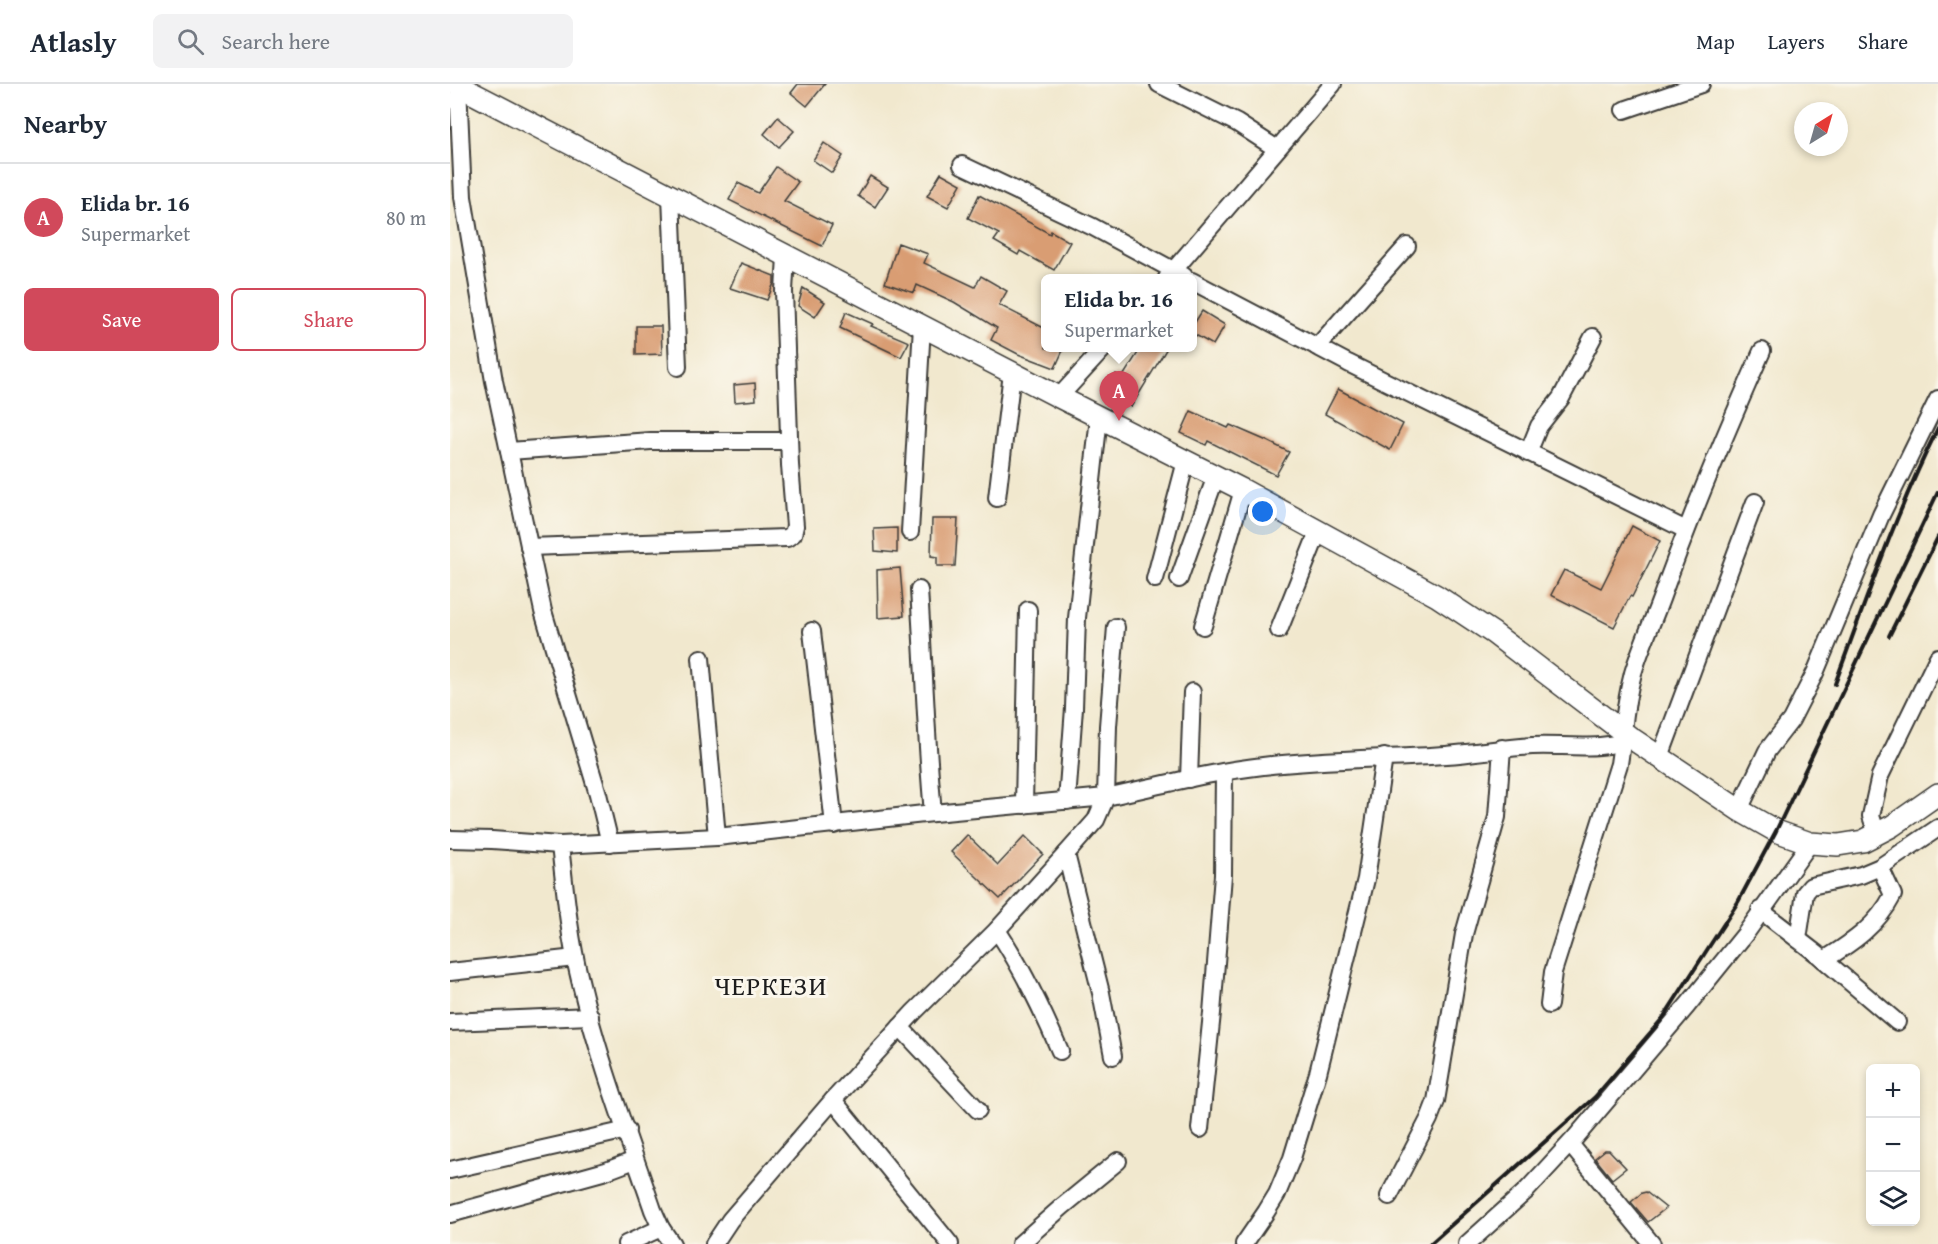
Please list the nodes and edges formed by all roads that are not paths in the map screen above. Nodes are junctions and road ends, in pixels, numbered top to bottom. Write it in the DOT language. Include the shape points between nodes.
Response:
graph roads {
  1 [pos="1159,84"];
  2 [pos="1333,84"];
  3 [pos="1701,84"];
  4 [pos="457,85"];
  5 [pos="1624,110"];
  6 [pos="1277,149"];
  7 [pos="962,165"];
  8 [pos="671,196"];
  9 [pos="1407,246"];
  10 [pos="786,256"];
  11 [pos="1173,274"];
  12 [pos="1178,274"];
  13 [pos="1197,284"];
  14 [pos="922,326"];
  15 [pos="1593,337"];
  16 [pos="1317,347"];
  17 [pos="1762,351"];
  18 [pos="1100,352"];
  19 [pos="678,367"];
  20 [pos="1012,373"];
  21 [pos="1059,397"];
  22 [pos="1938,399"];
  23 [pos="1099,417"];
  24 [pos="789,441"];
  25 [pos="509,451"];
  26 [pos="1528,453"];
  27 [pos="1186,461"];
  28 [pos="1216,476"];
  29 [pos="1243,490"];
  30 [pos="997,498"];
  31 [pos="1755,502"];
  32 [pos="1686,530"];
  33 [pos="910,532"];
  34 [pos="1318,532"];
  35 [pos="529,547"];
  36 [pos="1155,579"];
  37 [pos="1179,579"];
  38 [pos="919,590"];
  39 [pos="1028,610"];
  40 [pos="1203,626"];
  41 [pos="1116,627"];
  42 [pos="1280,630"];
  43 [pos="812,631"];
  44 [pos="1938,657"];
  45 [pos="701,658"];
  46 [pos="1192,692"];
  47 [pos="1625,737"];
  48 [pos="1502,748"];
  49 [pos="1384,757"];
  50 [pos="1660,757"];
  51 [pos="1224,772"];
  52 [pos="1189,779"];
  53 [pos="1938,794"];
  54 [pos="1106,797"];
  55 [pos="1067,801"];
  56 [pos="1024,805"];
  57 [pos="1739,810"];
  58 [pos="933,813"];
  59 [pos="834,825"];
  60 [pos="1938,828"];
  61 [pos="1877,834"];
  62 [pos="717,837"];
  63 [pos="450,839"];
  64 [pos="610,843"];
  65 [pos="1810,843"];
  66 [pos="560,845"];
  67 [pos="1066,854"];
  68 [pos="1880,867"];
  69 [pos="1761,910"];
  70 [pos="997,930"];
  71 [pos="1798,939"];
  72 [pos="575,958"];
  73 [pos="1824,960"];
  74 [pos="450,972"];
  75 [pos="1549,1005"];
  76 [pos="590,1016"];
  77 [pos="450,1022"];
  78 [pos="1897,1022"];
  79 [pos="900,1027"];
  80 [pos="1060,1051"];
  81 [pos="1113,1056"];
  82 [pos="833,1100"];
  83 [pos="978,1110"];
  84 [pos="627,1130"];
  85 [pos="1200,1130"];
  86 [pos="1570,1144"];
  87 [pos="635,1160"];
  88 [pos="1118,1161"];
  89 [pos="450,1170"];
  90 [pos="1389,1196"];
  91 [pos="450,1214"];
  92 [pos="661,1228"];
  93 [pos="626,1244"];
  94 [pos="672,1244"];
  95 [pos="714,1244"];
  96 [pos="950,1244"];
  97 [pos="1020,1244"];
  98 [pos="1244,1244"];
  99 [pos="1467,1244"];
  100 [pos="1652,1244"];
  1 -- 6 [label="street" via="1237,123"];
  2 -- 6 [label="street"];
  3 -- 5 [label="street"];
  4 -- 8 [label="main road"];
  4 -- 25 [label="street" via="466,216"];
  6 -- 12 [label="street"];
  7 -- 11 [label="street" via="1093,227"];
  8 -- 10 [label="main road"];
  8 -- 19 [label="street"];
  9 -- 16 [label="street"];
  10 -- 14 [label="main road"];
  10 -- 24 [label="street"];
  13 -- 16 [label="street"];
  14 -- 20 [label="main road"];
  14 -- 33 [label="street"];
  15 -- 26 [label="street" via="1561,398 1539,426"];
  16 -- 26 [label="street"];
  17 -- 32 [label="street"];
  18 -- 21 [label="street"];
  20 -- 21 [label="main road"];
  20 -- 30 [label="street"];
  21 -- 23 [label="main road"];
  22 -- 57 [label="street" via="1881,515 1815,673 1791,720 1767,751"];
  23 -- 27 [label="main road"];
  23 -- 55 [label="street" via="1077,618"];
  24 -- 25 [label="street" via="651,441"];
  24 -- 35 [label="street" via="795,526 787,538"];
  25 -- 35 [label="street"];
  26 -- 32 [label="street"];
  27 -- 28 [label="main road"];
  27 -- 36 [label="street"];
  28 -- 29 [label="main road"];
  28 -- 37 [label="street"];
  29 -- 34 [label="main road"];
  29 -- 40 [label="street"];
  31 -- 50 [label="street"];
  32 -- 47 [label="street" via="1633,673"];
  34 -- 42 [label="street"];
  34 -- 47 [label="main road" via="1437,596 1493,633"];
  35 -- 64 [label="street" via="543,611"];
  38 -- 58 [label="street"];
  39 -- 56 [label="street"];
  41 -- 54 [label="street"];
  43 -- 59 [label="street"];
  44 -- 61 [label="street" via="1880,776 1870,816"];
  45 -- 62 [label="street"];
  46 -- 52 [label="street"];
  47 -- 48 [label="street"];
  47 -- 50 [label="main road"];
  47 -- 75 [label="street" via="1553,972"];
  48 -- 49 [label="street"];
  48 -- 90 [label="street" via="1497,817 1464,934 1436,1101"];
  49 -- 51 [label="street"];
  49 -- 98 [label="street" via="1366,879 1318,1073 1277,1194"];
  50 -- 57 [label="main road"];
  51 -- 52 [label="street"];
  51 -- 85 [label="street" via="1223,875"];
  52 -- 54 [label="street"];
  53 -- 61 [label="main road"];
  54 -- 55 [label="street"];
  54 -- 67 [label="street" via="1096,820"];
  55 -- 56 [label="street"];
  56 -- 58 [label="street"];
  57 -- 65 [label="main road" via="1776,831"];
  58 -- 59 [label="street"];
  59 -- 62 [label="street"];
  60 -- 68 [label="street"];
  61 -- 65 [label="main road" via="1838,845"];
  62 -- 64 [label="street"];
  63 -- 66 [label="street"];
  64 -- 66 [label="street"];
  65 -- 69 [label="street"];
  66 -- 72 [label="street"];
  67 -- 70 [label="street"];
  67 -- 81 [label="street"];
  68 -- 71 [label="street" via="1811,886 1805,893"];
  68 -- 73 [label="street" via="1893,895 1889,903 1858,939"];
  69 -- 71 [label="street"];
  69 -- 86 [label="street" via="1687,1006"];
  70 -- 79 [label="street"];
  70 -- 80 [label="street" via="1022,971"];
  71 -- 73 [label="street"];
  72 -- 74 [label="street"];
  72 -- 76 [label="street"];
  73 -- 78 [label="street"];
  76 -- 77 [label="street"];
  76 -- 84 [label="street"];
  79 -- 82 [label="street"];
  79 -- 83 [label="street"];
  82 -- 95 [label="street"];
  82 -- 96 [label="street"];
  84 -- 87 [label="street"];
  84 -- 89 [label="street"];
  86 -- 99 [label="street" via="1526,1191"];
  86 -- 100 [label="street"];
  87 -- 91 [label="street"];
  87 -- 92 [label="street"];
  88 -- 97 [label="street"];
  92 -- 93 [label="street"];
  92 -- 94 [label="street"];
}
